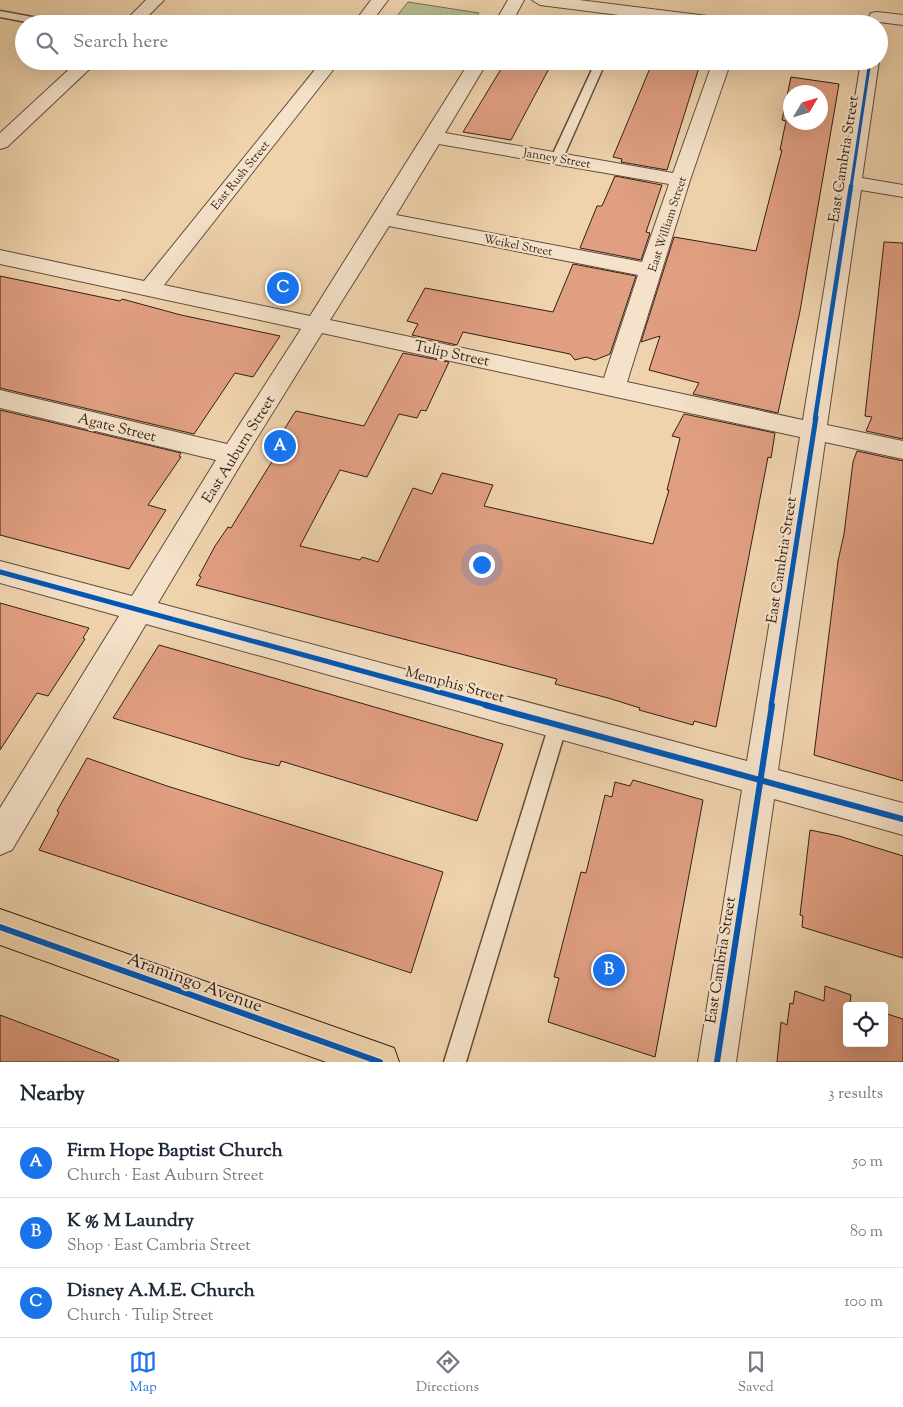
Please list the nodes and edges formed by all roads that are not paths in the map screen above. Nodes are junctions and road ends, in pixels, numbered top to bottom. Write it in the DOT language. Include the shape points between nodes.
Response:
graph roads {
  1 [pos="156,0"];
  2 [pos="380,0"];
  3 [pos="516,0"];
  4 [pos="540,0"];
  5 [pos="697,0"];
  6 [pos="880,0"];
  7 [pos="0,14"];
  8 [pos="140,15"];
  9 [pos="368,15"];
  10 [pos="507,15"];
  11 [pos="611,15"];
  12 [pos="691,15"];
  13 [pos="878,15"];
  14 [pos="15,17"];
  15 [pos="888,20"];
  16 [pos="903,20"];
  17 [pos="79,70"];
  18 [pos="324,70"];
  19 [pos="474,70"];
  20 [pos="597,70"];
  21 [pos="719,70"];
  22 [pos="869,70"];
  23 [pos="434,137"];
  24 [pos="0,142"];
  25 [pos="557,158"];
  26 [pos="680,180"];
  27 [pos="852,182"];
  28 [pos="903,191"];
  29 [pos="383,218"];
  30 [pos="0,257"];
  31 [pos="652,271"];
  32 [pos="149,289"];
  33 [pos="316,324"];
  34 [pos="613,387"];
  35 [pos="0,399"];
  36 [pos="814,431"];
  37 [pos="903,450"];
  38 [pos="233,455"];
  39 [pos="0,572"];
  40 [pos="139,610"];
  41 [pos="558,725"];
  42 [pos="760,779"];
  43 [pos="903,819"];
  44 [pos="0,839"];
  45 [pos="0,927"];
  46 [pos="380,1062"];
  47 [pos="455,1062"];
  48 [pos="717,1062"];
  1 -- 8 [label="street"];
  2 -- 9 [label="street"];
  3 -- 10 [label="street"];
  4 -- 11 [label="street"];
  5 -- 12 [label="street"];
  6 -- 13 [label="street"];
  7 -- 14 [label="lane"];
  15 -- 16 [label="street"];
  17 -- 24 [label="street"];
  18 -- 32 [label="street, East Rush Street"];
  19 -- 23 [label="street, East Auburn Street"];
  20 -- 25 [label="lane"];
  21 -- 26 [label="street, East William Street"];
  22 -- 27 [label="street, East Cambria Street"];
  23 -- 25 [label="street, Janney Street"];
  23 -- 29 [label="street, East Auburn Street"];
  25 -- 26 [label="street, Janney Street"];
  26 -- 31 [label="street, East William Street"];
  27 -- 28 [label="street"];
  27 -- 36 [label="street, East Cambria Street"];
  29 -- 31 [label="street, Weikel Street"];
  29 -- 33 [label="street, East Auburn Street"];
  30 -- 32 [label="street, Tulip Street"];
  31 -- 34 [label="street, East William Street"];
  32 -- 33 [label="street, Tulip Street"];
  33 -- 34 [label="street, Tulip Street"];
  33 -- 38 [label="street, East Auburn Street"];
  34 -- 36 [label="street, Tulip Street"];
  35 -- 38 [label="street, Agate Street"];
  36 -- 37 [label="street, Tulip Street"];
  36 -- 42 [label="street, East Cambria Street"];
  38 -- 40 [label="street, East Auburn Street"];
  39 -- 40 [label="street, Memphis Street"];
  40 -- 41 [label="street, Memphis Street"];
  40 -- 44 [label="street, East Auburn Street"];
  41 -- 42 [label="street, Memphis Street"];
  41 -- 47 [label="lane"];
  42 -- 43 [label="street, Memphis Street"];
  42 -- 48 [label="street, East Cambria Street"];
  45 -- 46 [label="main road, Aramingo Avenue"];
}
